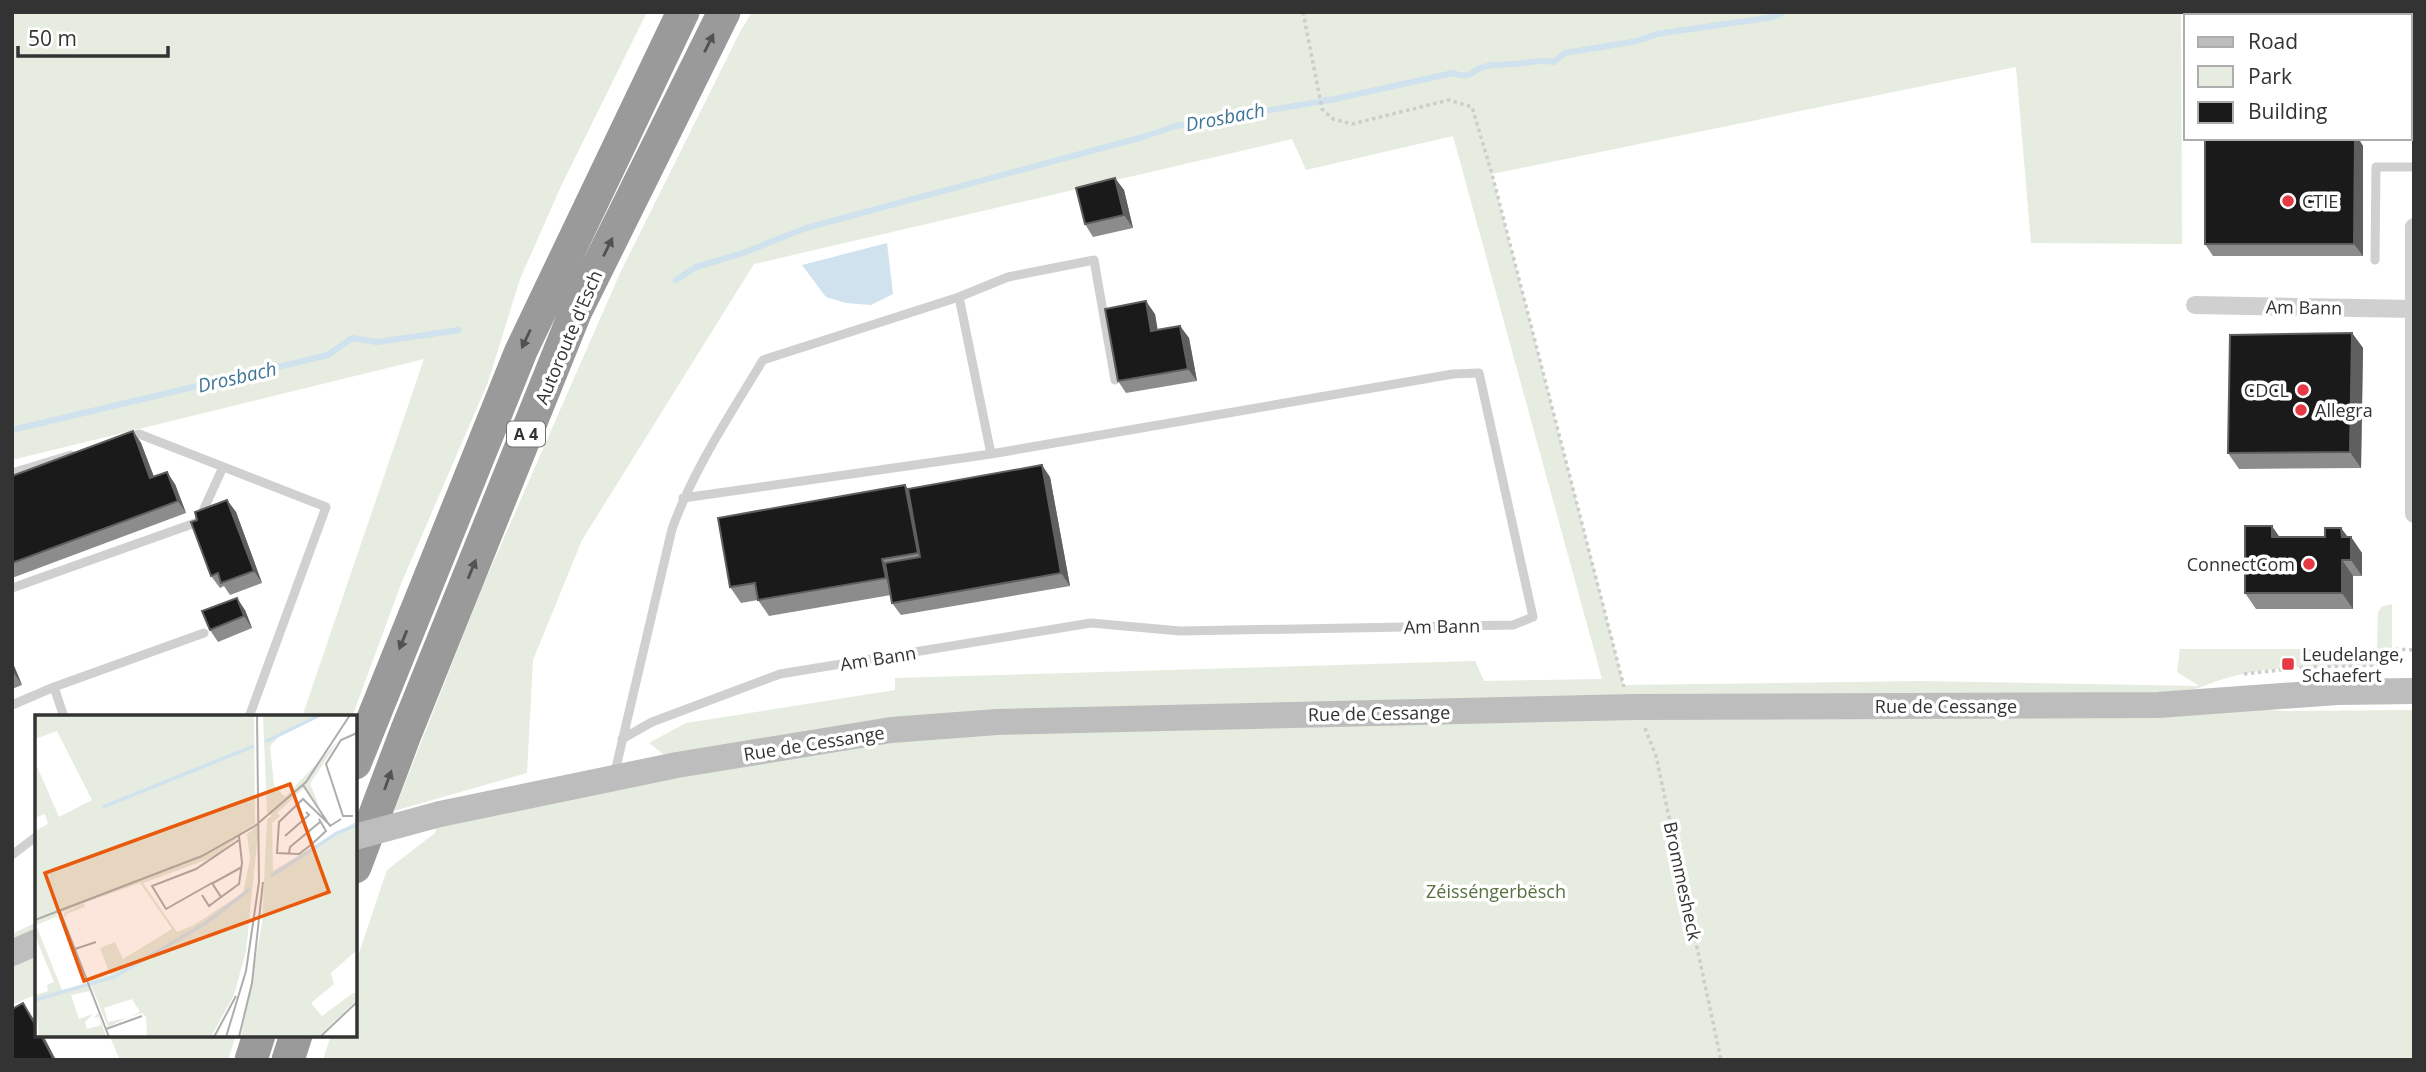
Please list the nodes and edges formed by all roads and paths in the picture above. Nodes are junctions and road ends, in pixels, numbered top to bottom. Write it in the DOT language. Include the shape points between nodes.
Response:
graph roads {
  1 [pos="666,12"];
  2 [pos="683,12"];
  3 [pos="724,12"];
  4 [pos="1303,12"];
  5 [pos="2414,167"];
  6 [pos="2414,227"];
  7 [pos="2375,260"];
  8 [pos="960,297"];
  9 [pos="544,301"];
  10 [pos="2194,305"];
  11 [pos="2413,309"];
  12 [pos="1115,380"];
  13 [pos="114,442"];
  14 [pos="76,453"];
  15 [pos="991,454"];
  16 [pos="223,467"];
  17 [pos="12,473"];
  18 [pos="683,498"];
  19 [pos="2414,514"];
  20 [pos="12,587"];
  21 [pos="204,633"];
  22 [pos="2414,650"];
  23 [pos="2235,677"];
  24 [pos="54,687"];
  25 [pos="2414,691"];
  26 [pos="1630,699"];
  27 [pos="12,705"];
  28 [pos="63,715"];
  29 [pos="250,715"];
  30 [pos="622,739"];
  31 [pos="357,758"];
  32 [pos="613,777"];
  33 [pos="357,836"];
  34 [pos="35,838"];
  35 [pos="12,856"];
  36 [pos="357,862"];
  37 [pos="35,943"];
  38 [pos="12,953"];
  39 [pos="258,1037"];
  40 [pos="295,1037"];
  41 [pos="251,1060"];
  42 [pos="288,1060"];
  43 [pos="1721,1060"];
  1 -- 9 [label="highway, A 4" via="577,187"];
  2 -- 9 [label="highway, Autoroute d'Esch / A 4"];
  36 -- 3 [label="highway, Autoroute d'Esch / A 4, one-way" via="575,313"];
  4 -- 26 [label="path, Brommesheck" via="1322,109 1333,119 1352,124 1449,100 1472,107"];
  5 -- 7 [label="lane" via="2376,167"];
  6 -- 11 [label="street"];
  8 -- 12 [label="lane" via="1007,277 1094,260"];
  8 -- 15 [label="lane"];
  8 -- 18 [label="lane" via="763,360"];
  9 -- 31 [label="highway, Autoroute d'Esch / A 4, one-way"];
  10 -- 11 [label="street, Am Bann"];
  11 -- 19 [label="street"];
  13 -- 16 [label="lane" via="139,434"];
  14 -- 17 [label="lane"];
  15 -- 18 [label="lane, Am Bann"];
  15 -- 30 [label="lane, Am Bann" via="1479,373 1533,617 1513,625 1180,631 1091,623 780,674 652,722"];
  16 -- 20 [label="lane" via="198,523"];
  16 -- 29 [label="lane" via="326,507"];
  18 -- 30 [label="lane"];
  21 -- 24 [label="lane"];
  22 -- 23 [label="path" via="2392,649 2389,660 2379,665 2307,667"];
  24 -- 27 [label="lane"];
  24 -- 28 [label="lane"];
  25 -- 26 [label="main road, Rue de Cessange" via="2323,692 2158,705"];
  26 -- 32 [label="main road, Rue de Cessange" via="997,722 891,730"];
  26 -- 43 [label="path, Brommesheck" via="1656,755"];
  30 -- 32 [label="lane"];
  32 -- 33 [label="main road, Rue de Cessange, bridge"];
  34 -- 35 [label="lane"];
  37 -- 38 [label="main road"];
  39 -- 41 [label="highway"];
  40 -- 42 [label="highway"];
}
